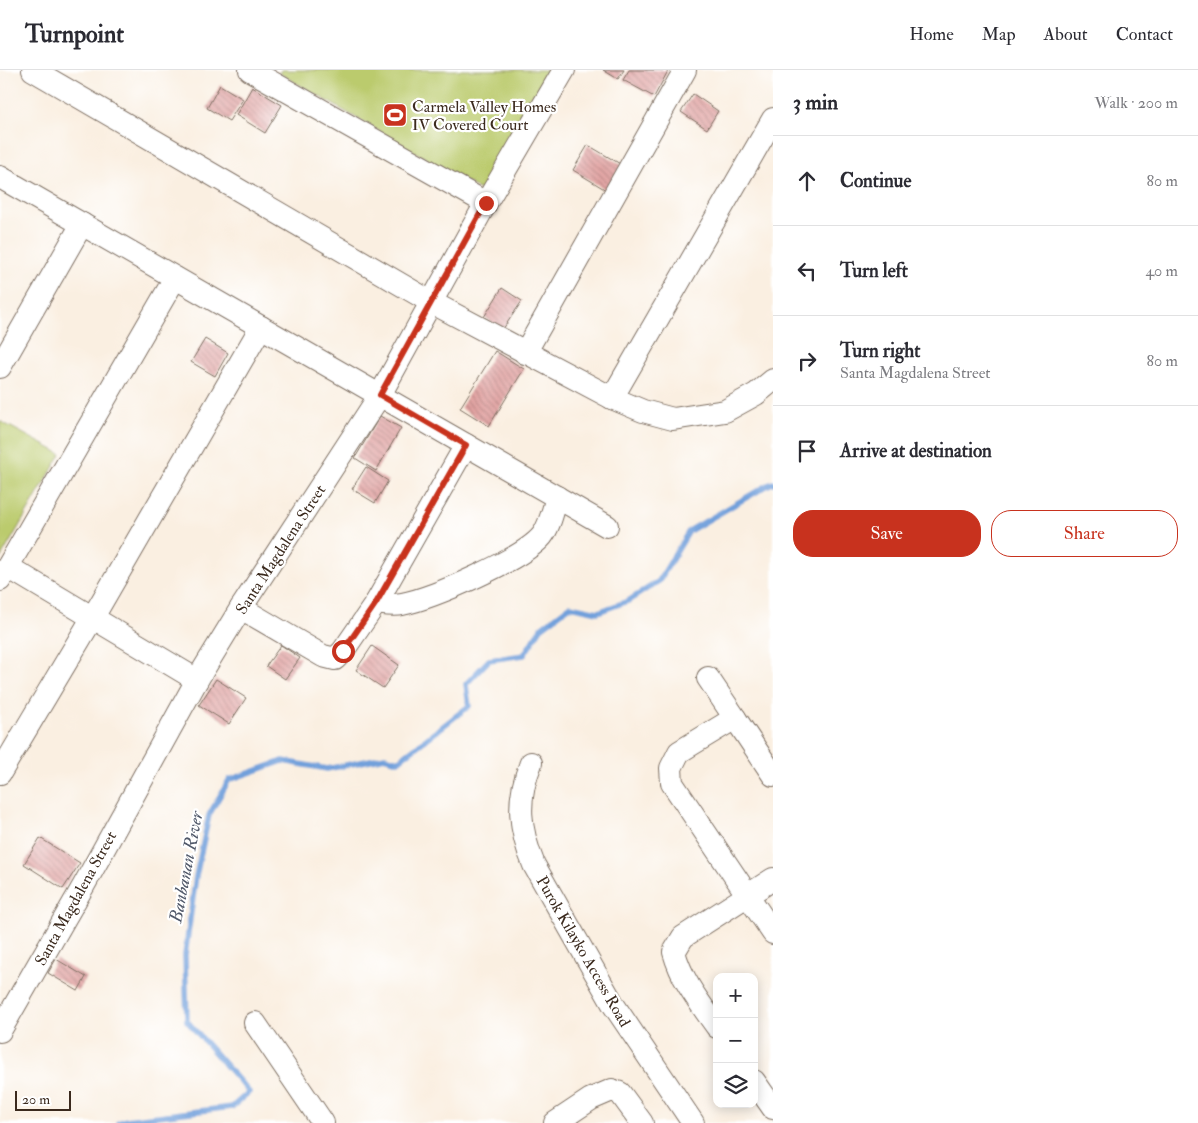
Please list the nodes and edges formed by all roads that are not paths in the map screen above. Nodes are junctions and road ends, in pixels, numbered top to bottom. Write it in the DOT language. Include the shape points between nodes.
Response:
graph roads {
  1 [pos="33,70"];
  2 [pos="564,70"];
  3 [pos="684,70"];
  4 [pos="264,73"];
  5 [pos="773,118"];
  6 [pos="0,177"];
  7 [pos="486,203"];
  8 [pos="82,224"];
  9 [pos="175,278"];
  10 [pos="431,302"];
  11 [pos="261,327"];
  12 [pos="525,353"];
  13 [pos="0,367"];
  14 [pos="773,380"];
  15 [pos="380,395"];
  16 [pos="612,398"];
  17 [pos="466,445"];
  18 [pos="557,497"];
  19 [pos="607,526"];
  20 [pos="4,573"];
  21 [pos="376,603"];
  22 [pos="241,608"];
  23 [pos="93,618"];
  24 [pos="708,678"];
  25 [pos="196,680"];
  26 [pos="735,718"];
  27 [pos="531,764"];
  28 [pos="0,773"];
  29 [pos="773,775"];
  30 [pos="773,880"];
  31 [pos="748,896"];
  32 [pos="773,933"];
  33 [pos="713,1021"];
  34 [pos="255,1023"];
  35 [pos="0,1031"];
  36 [pos="758,1087"];
  37 [pos="773,1108"];
  38 [pos="323,1123"];
  39 [pos="555,1123"];
  40 [pos="642,1123"];
  41 [pos="693,1123"];
  1 -- 10 [label="street"];
  2 -- 7 [label="street, Santa Magdalena Street"];
  3 -- 12 [label="street"];
  4 -- 7 [label="street"];
  5 -- 16 [label="street"];
  6 -- 8 [label="street"];
  7 -- 10 [label="street, Santa Magdalena Street"];
  8 -- 9 [label="street"];
  8 -- 13 [label="street"];
  9 -- 11 [label="street"];
  9 -- 20 [label="street"];
  10 -- 12 [label="street"];
  10 -- 15 [label="street, Santa Magdalena Street"];
  11 -- 15 [label="street"];
  11 -- 23 [label="street"];
  12 -- 16 [label="street"];
  14 -- 16 [label="street" via="756,394 725,411 673,419"];
  15 -- 17 [label="street"];
  15 -- 22 [label="street, Santa Magdalena Street"];
  17 -- 18 [label="street"];
  17 -- 21 [label="street"];
  18 -- 19 [label="street"];
  18 -- 21 [label="street" via="543,535 514,558 417,601 400,605"];
  20 -- 23 [label="street"];
  21 -- 22 [label="street" via="335,659 322,656"];
  22 -- 25 [label="street, Santa Magdalena Street"];
  23 -- 25 [label="street"];
  23 -- 28 [label="street"];
  24 -- 26 [label="street"];
  25 -- 35 [label="street, Santa Magdalena Street"];
  26 -- 29 [label="street"];
  26 -- 31 [label="street" via="679,752 671,768 672,784"];
  27 -- 41 [label="street, Purok Kilayko Access Road" via="525,779 520,816 534,865 613,1004"];
  30 -- 31 [label="street"];
  31 -- 32 [label="street"];
  31 -- 33 [label="street" via="683,938 674,952 686,984"];
  34 -- 38 [label="street"];
  36 -- 37 [label="street"];
  39 -- 40 [label="street" via="591,1099 612,1090 620,1093"];
}
